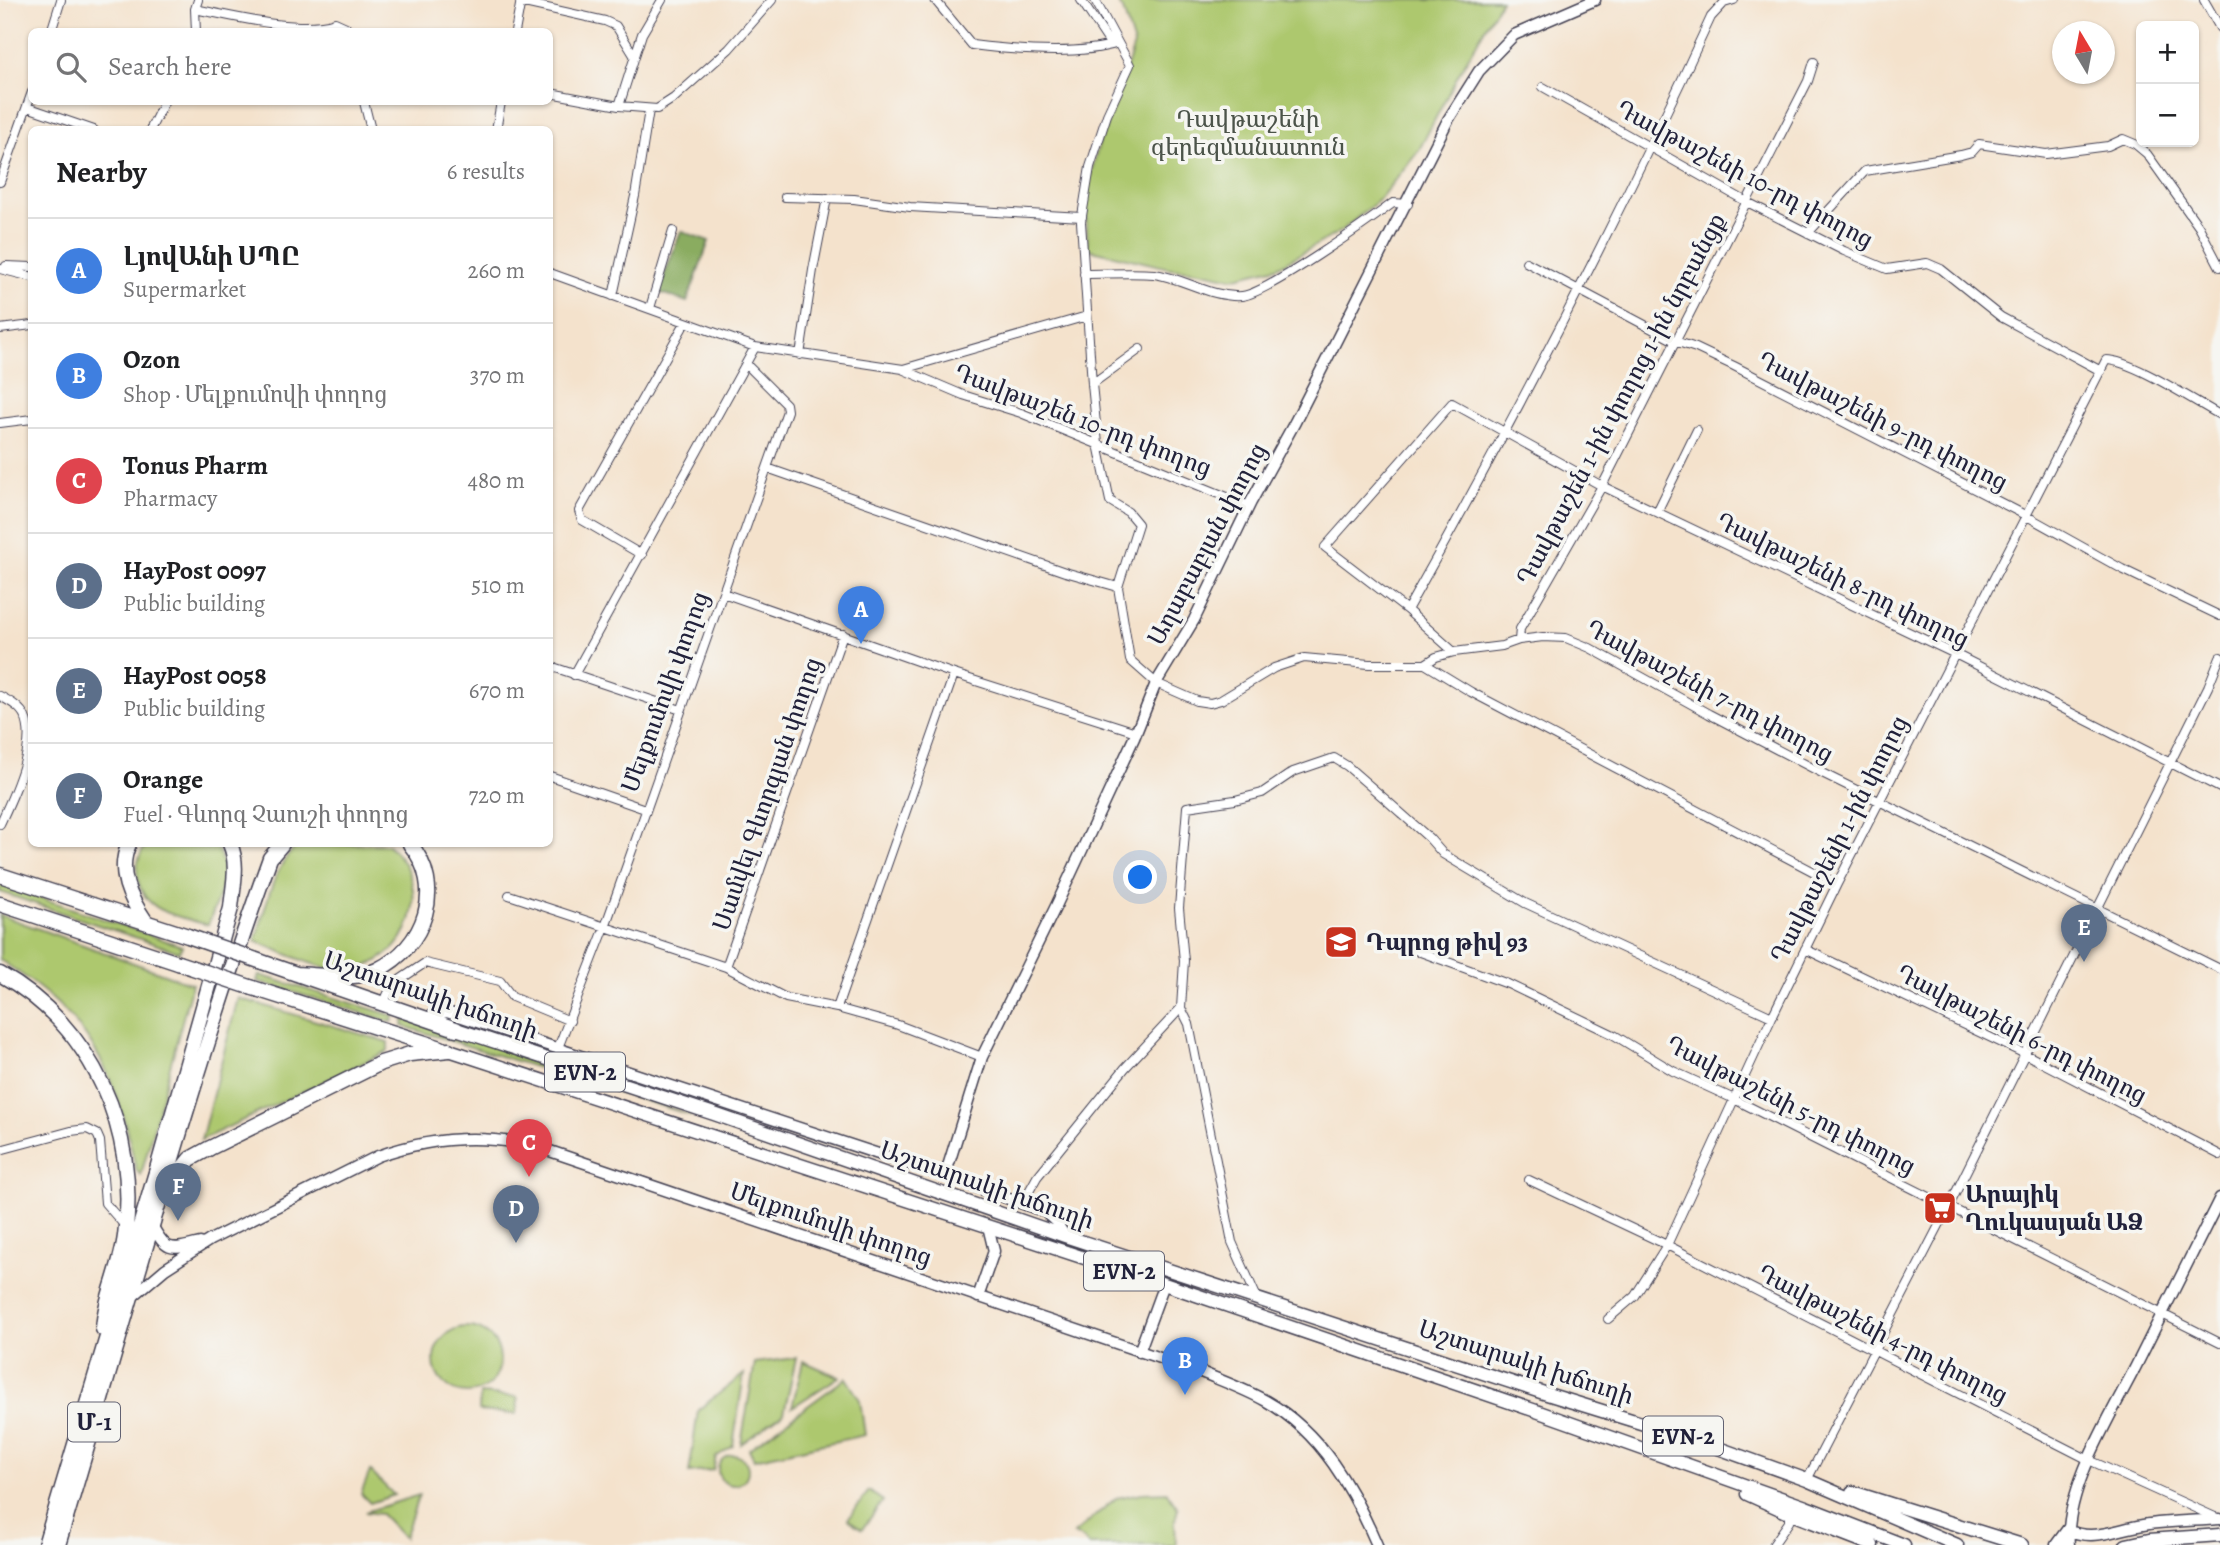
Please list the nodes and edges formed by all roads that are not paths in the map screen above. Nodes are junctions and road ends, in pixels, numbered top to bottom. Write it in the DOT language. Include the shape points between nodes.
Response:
graph roads {
  1 [pos="61,0"];
  2 [pos="198,0"];
  3 [pos="662,0"];
  4 [pos="772,0"];
  5 [pos="935,0"];
  6 [pos="1081,0"];
  7 [pos="1095,0"];
  8 [pos="1595,0"];
  9 [pos="1734,0"];
  10 [pos="2204,0"];
  11 [pos="521,1"];
  12 [pos="195,9"];
  13 [pos="52,28"];
  14 [pos="196,28"];
  15 [pos="346,28"];
  16 [pos="516,28"];
  17 [pos="2220,28"];
  18 [pos="1115,44"];
  19 [pos="635,57"];
  20 [pos="1814,62"];
  21 [pos="1542,87"];
  22 [pos="553,94"];
  23 [pos="28,104"];
  24 [pos="162,105"];
  25 [pos="365,105"];
  26 [pos="500,105"];
  27 [pos="619,106"];
  28 [pos="27,107"];
  29 [pos="649,110"];
  30 [pos="82,126"];
  31 [pos="152,126"];
  32 [pos="370,126"];
  33 [pos="497,126"];
  34 [pos="1650,149"];
  35 [pos="0,182"];
  36 [pos="785,197"];
  37 [pos="827,198"];
  38 [pos="1747,202"];
  39 [pos="1408,204"];
  40 [pos="1082,217"];
  41 [pos="673,230"];
  42 [pos="1808,233"];
  43 [pos="1526,262"];
  44 [pos="28,267"];
  45 [pos="2220,267"];
  46 [pos="0,268"];
  47 [pos="1083,274"];
  48 [pos="553,275"];
  49 [pos="28,276"];
  50 [pos="1577,290"];
  51 [pos="613,296"];
  52 [pos="650,309"];
  53 [pos="1087,316"];
  54 [pos="685,323"];
  55 [pos="28,326"];
  56 [pos="0,329"];
  57 [pos="1675,341"];
  58 [pos="755,347"];
  59 [pos="1140,349"];
  60 [pos="800,355"];
  61 [pos="746,364"];
  62 [pos="903,369"];
  63 [pos="2101,371"];
  64 [pos="1092,384"];
  65 [pos="2220,415"];
  66 [pos="28,420"];
  67 [pos="0,423"];
  68 [pos="1697,430"];
  69 [pos="1505,434"];
  70 [pos="1098,444"];
  71 [pos="767,468"];
  72 [pos="1602,486"];
  73 [pos="1249,506"];
  74 [pos="1657,512"];
  75 [pos="2025,516"];
  76 [pos="642,555"];
  77 [pos="1118,587"];
  78 [pos="723,593"];
  79 [pos="1407,610"];
  80 [pos="2220,616"];
  81 [pos="844,634"];
  82 [pos="1519,640"];
  83 [pos="1454,652"];
  84 [pos="1955,654"];
  85 [pos="2220,657"];
  86 [pos="1425,664"];
  87 [pos="553,667"];
  88 [pos="954,674"];
  89 [pos="574,675"];
  90 [pos="1156,683"];
  91 [pos="0,696"];
  92 [pos="681,710"];
  93 [pos="1136,732"];
  94 [pos="2170,763"];
  95 [pos="553,776"];
  96 [pos="2220,788"];
  97 [pos="1880,800"];
  98 [pos="645,809"];
  99 [pos="0,824"];
  100 [pos="128,847"];
  101 [pos="231,847"];
  102 [pos="279,847"];
  103 [pos="412,847"];
  104 [pos="0,875"];
  105 [pos="1837,884"];
  106 [pos="509,895"];
  107 [pos="0,904"];
  108 [pos="2097,909"];
  109 [pos="146,922"];
  110 [pos="605,927"];
  111 [pos="1805,948"];
  112 [pos="1415,950"];
  113 [pos="726,967"];
  114 [pos="2220,969"];
  115 [pos="0,974"];
  116 [pos="297,974"];
  117 [pos="383,1004"];
  118 [pos="837,1008"];
  119 [pos="1181,1008"];
  120 [pos="1772,1017"];
  121 [pos="424,1018"];
  122 [pos="570,1021"];
  123 [pos="456,1029"];
  124 [pos="558,1048"];
  125 [pos="449,1050"];
  126 [pos="2025,1054"];
  127 [pos="982,1057"];
  128 [pos="1734,1099"];
  129 [pos="714,1114"];
  130 [pos="707,1134"];
  131 [pos="0,1150"];
  132 [pos="2220,1156"];
  133 [pos="945,1176"];
  134 [pos="1529,1180"];
  135 [pos="163,1192"];
  136 [pos="2220,1198"];
  137 [pos="1023,1204"];
  138 [pos="1949,1206"];
  139 [pos="152,1225"];
  140 [pos="988,1226"];
  141 [pos="126,1227"];
  142 [pos="1065,1236"];
  143 [pos="209,1240"];
  144 [pos="1667,1245"];
  145 [pos="1164,1284"];
  146 [pos="978,1297"];
  147 [pos="1257,1297"];
  148 [pos="129,1300"];
  149 [pos="2162,1314"];
  150 [pos="1608,1319"];
  151 [pos="2220,1343"];
  152 [pos="1874,1351"];
  153 [pos="1139,1352"];
  154 [pos="101,1356"];
  155 [pos="1544,1393"];
  156 [pos="1539,1412"];
  157 [pos="2089,1460"];
  158 [pos="1686,1466"];
  159 [pos="1813,1482"];
  160 [pos="1789,1513"];
  161 [pos="2220,1519"];
  162 [pos="2068,1530"];
  163 [pos="2220,1535"];
  164 [pos="46,1545"];
  165 [pos="58,1545"];
  166 [pos="1377,1545"];
  167 [pos="1773,1545"];
  168 [pos="1872,1545"];
  169 [pos="1904,1545"];
  170 [pos="1957,1545"];
  171 [pos="2022,1545"];
  172 [pos="2057,1545"];
  173 [pos="2069,1545"];
  174 [pos="2126,1545"];
  1 -- 13 [label="street"];
  2 -- 12 [label="street"];
  3 -- 19 [label="street" via="642,34"];
  4 -- 29 [label="street" via="720,57 674,98"];
  5 -- 18 [label="street" via="972,45 1087,50"];
  6 -- 18 [label="street"];
  7 -- 18 [label="street"];
  8 -- 39 [label="street, Աղաբաբյան փողոց" via="1514,35 1479,71 1448,120"];
  9 -- 34 [label="street" via="1724,3 1711,17"];
  10 -- 17 [label="street"];
  11 -- 16 [label="street"];
  11 -- 19 [label="street" via="616,26"];
  12 -- 14 [label="street"];
  12 -- 15 [label="street" via="267,22 321,26 335,22"];
  18 -- 40 [label="street" via="1130,65 1090,167"];
  19 -- 27 [label="street"];
  20 -- 38 [label="street, Դավթաշեն 1-ին փողոց 1-ին նրբանցք"];
  21 -- 34 [label="street, Դավթաշենի 10-րդ փողոց"];
  22 -- 27 [label="street"];
  23 -- 28 [label="street"];
  24 -- 31 [label="street"];
  25 -- 32 [label="street"];
  26 -- 33 [label="street"];
  27 -- 29 [label="street"];
  28 -- 30 [label="street"];
  28 -- 35 [label="street"];
  29 -- 51 [label="street"];
  34 -- 38 [label="street, Դավթաշենի 10-րդ փողոց"];
  34 -- 50 [label="street"];
  36 -- 37 [label="street"];
  37 -- 40 [label="street"];
  37 -- 60 [label="street"];
  38 -- 42 [label="street, Դավթաշենի 10-րդ փողոց"];
  38 -- 57 [label="street, Դավթաշեն 1-ին փողոց 1-ին նրբանցք"];
  39 -- 47 [label="street" via="1393,203 1244,296 1215,293 1156,274"];
  39 -- 73 [label="street, Աղաբաբյան փողոց"];
  40 -- 47 [label="street"];
  41 -- 52 [label="street"];
  42 -- 45 [label="street" via="1865,171 1962,155 1979,144 2046,154 2108,146 2123,139 2147,154 2199,227"];
  42 -- 63 [label="street, Դավթաշենի 10-րդ փողոց" via="1887,269 1927,263 1941,269 2001,317"];
  43 -- 50 [label="street, Դավթաշենի 9-րդ փողոց"];
  44 -- 46 [label="street"];
  46 -- 49 [label="street"];
  47 -- 53 [label="street"];
  48 -- 51 [label="street"];
  50 -- 57 [label="street, Դավթաշենի 9-րդ փողոց"];
  50 -- 69 [label="street"];
  51 -- 52 [label="street"];
  52 -- 54 [label="street"];
  53 -- 62 [label="street"];
  53 -- 64 [label="street"];
  54 -- 58 [label="street"];
  54 -- 76 [label="street" via="579,511 582,520"];
  55 -- 56 [label="street"];
  57 -- 72 [label="street, Դավթաշեն 1-ին փողոց 1-ին նրբանցք"];
  57 -- 75 [label="street, Դավթաշենի 9-րդ փողոց" via="1734,366"];
  58 -- 60 [label="street"];
  58 -- 61 [label="street"];
  59 -- 64 [label="street"];
  60 -- 62 [label="street"];
  61 -- 71 [label="street, Մելքումովի փողոց" via="786,404"];
  61 -- 76 [label="street"];
  62 -- 70 [label="street, Դավթաշեն 10-րդ փողոց" via="963,396"];
  63 -- 65 [label="street" via="2106,360 2114,360"];
  63 -- 75 [label="street, Դավթաշենի 1-ին փողոց"];
  64 -- 70 [label="street"];
  66 -- 67 [label="street"];
  68 -- 74 [label="street"];
  69 -- 72 [label="street, Դավթաշենի 8-րդ փողոց"];
  69 -- 79 [label="street"];
  69 -- 79 [label="street, Դավթաշենի 8-րդ փողոց" via="1452,403 1325,547"];
  70 -- 73 [label="street, Դավթաշեն 10-րդ փողոց"];
  70 -- 77 [label="street" via="1110,501 1138,524"];
  71 -- 77 [label="street"];
  71 -- 78 [label="street, Մելքումովի փողոց"];
  72 -- 74 [label="street, Դավթաշենի 8-րդ փողոց"];
  72 -- 82 [label="street, Դավթաշեն 1-ին փողոց 1-ին նրբանցք" via="1520,629"];
  73 -- 90 [label="street, Աղաբաբյան փողոց" via="1194,620"];
  74 -- 84 [label="street, Դավթաշենի 8-րդ փողոց"];
  75 -- 80 [label="street, Դավթաշենի 9-րդ փողոց"];
  75 -- 84 [label="street, Դավթաշենի 1-ին փողոց"];
  76 -- 89 [label="street"];
  77 -- 90 [label="street, Դավթաշենի 7-րդ փողոց" via="1130,660"];
  78 -- 81 [label="street"];
  78 -- 92 [label="street, Մելքումովի փողոց"];
  79 -- 83 [label="street"];
  81 -- 88 [label="street"];
  81 -- 113 [label="street, Սամվել Գևորգյան փողոց"];
  82 -- 83 [label="street, Դավթաշենի 7-րդ փողոց"];
  82 -- 97 [label="street, Դավթաշենի 7-րդ փողոց" via="1566,638 1590,648"];
  83 -- 86 [label="street, Դավթաշենի 7-րդ փողոց"];
  84 -- 94 [label="street, Դավթաշենի 8-րդ փողոց"];
  84 -- 97 [label="street, Դավթաշենի 1-ին փողոց"];
  85 -- 94 [label="street"];
  86 -- 90 [label="street, Դավթաշենի 7-րդ փողոց" via="1304,658 1274,668 1210,703"];
  86 -- 105 [label="street"];
  87 -- 89 [label="street"];
  88 -- 93 [label="street"];
  88 -- 118 [label="street"];
  89 -- 92 [label="street"];
  90 -- 93 [label="street, Աղաբաբյան փողոց"];
  91 -- 99 [label="street" via="22,711 27,730 24,765"];
  92 -- 98 [label="street, Մելքումովի փողոց"];
  93 -- 127 [label="street, Աղաբաբյան փողոց"];
  94 -- 96 [label="street, Դավթաշենի 8-րդ փողոց"];
  94 -- 108 [label="street"];
  95 -- 98 [label="street"];
  97 -- 105 [label="street, Դավթաշենի 1-ին փողոց"];
  97 -- 108 [label="street, Դավթաշենի 7-րդ փողոց"];
  98 -- 110 [label="street, Մելքումովի փողոց"];
  100 -- 109 [label="highway" via="122,862 124,877"];
  101 -- 154 [label="highway" via="235,871 231,908"];
  102 -- 135 [label="highway" via="270,858 250,913"];
  103 -- 116 [label="highway" via="429,886 428,905 422,928 400,955 376,971 359,975"];
  104 -- 109 [label="highway, Աշտարակի խճուղի"];
  105 -- 111 [label="street, Դավթաշենի 1-ին փողոց"];
  106 -- 110 [label="street"];
  107 -- 125 [label="highway, Աշտարակի խճուղի / EVN-2, bridge"];
  108 -- 114 [label="street, Դավթաշենի 7-րդ փողոց"];
  108 -- 126 [label="street"];
  109 -- 116 [label="highway, Աշտարակի խճուղի, bridge"];
  110 -- 113 [label="street"];
  110 -- 122 [label="street, Մելքումովի փողոց"];
  111 -- 120 [label="street, Դավթաշենի 1-ին փողոց"];
  111 -- 126 [label="street, Դավթաշենի 6-րդ փողոց"];
  112 -- 128 [label="street, Դավթաշենի 5-րդ փողոց" via="1508,984"];
  113 -- 118 [label="street" via="786,998"];
  115 -- 141 [label="highway" via="51,1012 99,1076 121,1139"];
  116 -- 117 [label="highway, Աշտարակի խճուղի / EVN-2"];
  117 -- 121 [label="highway, Աշտարակի խճուղի / EVN-2"];
  117 -- 122 [label="street" via="392,985 425,963 500,981 512,997"];
  118 -- 127 [label="street"];
  119 -- 120 [label="street" via="1184,961 1179,908 1187,807 1262,793 1293,772 1334,758 1443,854 1525,903"];
  119 -- 137 [label="street" via="1125,1068 1037,1177"];
  119 -- 147 [label="street" via="1189,1024 1232,1242"];
  120 -- 128 [label="street, Դավթաշենի 1-ին փողոց"];
  121 -- 123 [label="highway, Աշտարակի խճուղի / EVN-2"];
  121 -- 124 [label="street" via="447,1012"];
  122 -- 124 [label="street, Մելքումովի փողոց"];
  123 -- 129 [label="main road, Աշտարակի խճուղի / EVN-2"];
  124 -- 133 [label="street"];
  125 -- 130 [label="main road, Աշտարակի խճուղի / EVN-2"];
  125 -- 135 [label="highway" via="381,1063 190,1159"];
  126 -- 132 [label="street, Դավթաշենի 6-րդ փողոց"];
  126 -- 138 [label="street"];
  127 -- 133 [label="street, Աղաբաբյան փողոց"];
  128 -- 138 [label="street, Դավթաշենի 5-րդ փողոց"];
  128 -- 144 [label="street, Դավթաշենի 1-ին փողոց"];
  129 -- 130 [label="main road"];
  129 -- 142 [label="main road, Աշտարակի խճուղի / EVN-2"];
  130 -- 140 [label="main road, Աշտարակի խճուղի / EVN-2"];
  131 -- 141 [label="street" via="71,1131 88,1129 97,1134 104,1203"];
  133 -- 137 [label="street"];
  134 -- 144 [label="street, Դավթաշենի 4-րդ փողոց"];
  135 -- 139 [label="highway, Մ-1"];
  136 -- 149 [label="street"];
  137 -- 142 [label="street" via="1051,1216"];
  138 -- 149 [label="street, Դավթաշենի 5-րդ փողոց"];
  138 -- 152 [label="street"];
  139 -- 143 [label="street, Մելքումովի փողոց" via="167,1247"];
  139 -- 148 [label="highway, Մ-1"];
  140 -- 145 [label="main road, Աշտարակի խճուղի / EVN-2"];
  140 -- 146 [label="street" via="994,1251"];
  141 -- 154 [label="highway" via="104,1308"];
  142 -- 147 [label="main road, Աշտարակի խճուղի / EVN-2"];
  143 -- 146 [label="street, Մելքումովի փողոց" via="378,1156 435,1142 486,1138 538,1147"];
  143 -- 148 [label="street, Մելքումովի փողոց" via="149,1280"];
  144 -- 150 [label="street, Դավթաշենի 1-ին փողոց" via="1636,1296"];
  144 -- 152 [label="street, Դավթաշենի 4-րդ փողոց"];
  145 -- 153 [label="street"];
  145 -- 156 [label="main road, Աշտարակի խճուղի / EVN-2"];
  146 -- 153 [label="street, Մելքումովի փողոց"];
  147 -- 155 [label="main road, Աշտարակի խճուղի / EVN-2"];
  148 -- 165 [label="highway, Մ-1"];
  149 -- 151 [label="street, Դավթաշենի 5-րդ փողոց"];
  149 -- 157 [label="street"];
  152 -- 157 [label="street, Դավթաշենի 4-րդ փողոց"];
  152 -- 159 [label="street"];
  153 -- 166 [label="street, Մելքումովի փողոց" via="1250,1393 1293,1420 1335,1465"];
  154 -- 164 [label="highway, Մ-1"];
  155 -- 156 [label="main road"];
  155 -- 159 [label="main road, Աշտարակի խճուղի / EVN-2"];
  156 -- 158 [label="main road, Աշտարակի խճուղի / EVN-2"];
  157 -- 161 [label="street, Դավթաշենի 4-րդ փողոց"];
  157 -- 162 [label="street"];
  158 -- 160 [label="main road"];
  158 -- 169 [label="main road, Աշտարակի խճուղի / EVN-2"];
  159 -- 170 [label="main road, Աշտարակի խճուղի / EVN-2"];
  159 -- 171 [label="main road"];
  160 -- 167 [label="street" via="1789,1522"];
  160 -- 168 [label="main road"];
  161 -- 162 [label="street" via="2144,1524 2092,1536"];
  162 -- 172 [label="main road"];
  162 -- 173 [label="street"];
  163 -- 174 [label="main road"];
}
